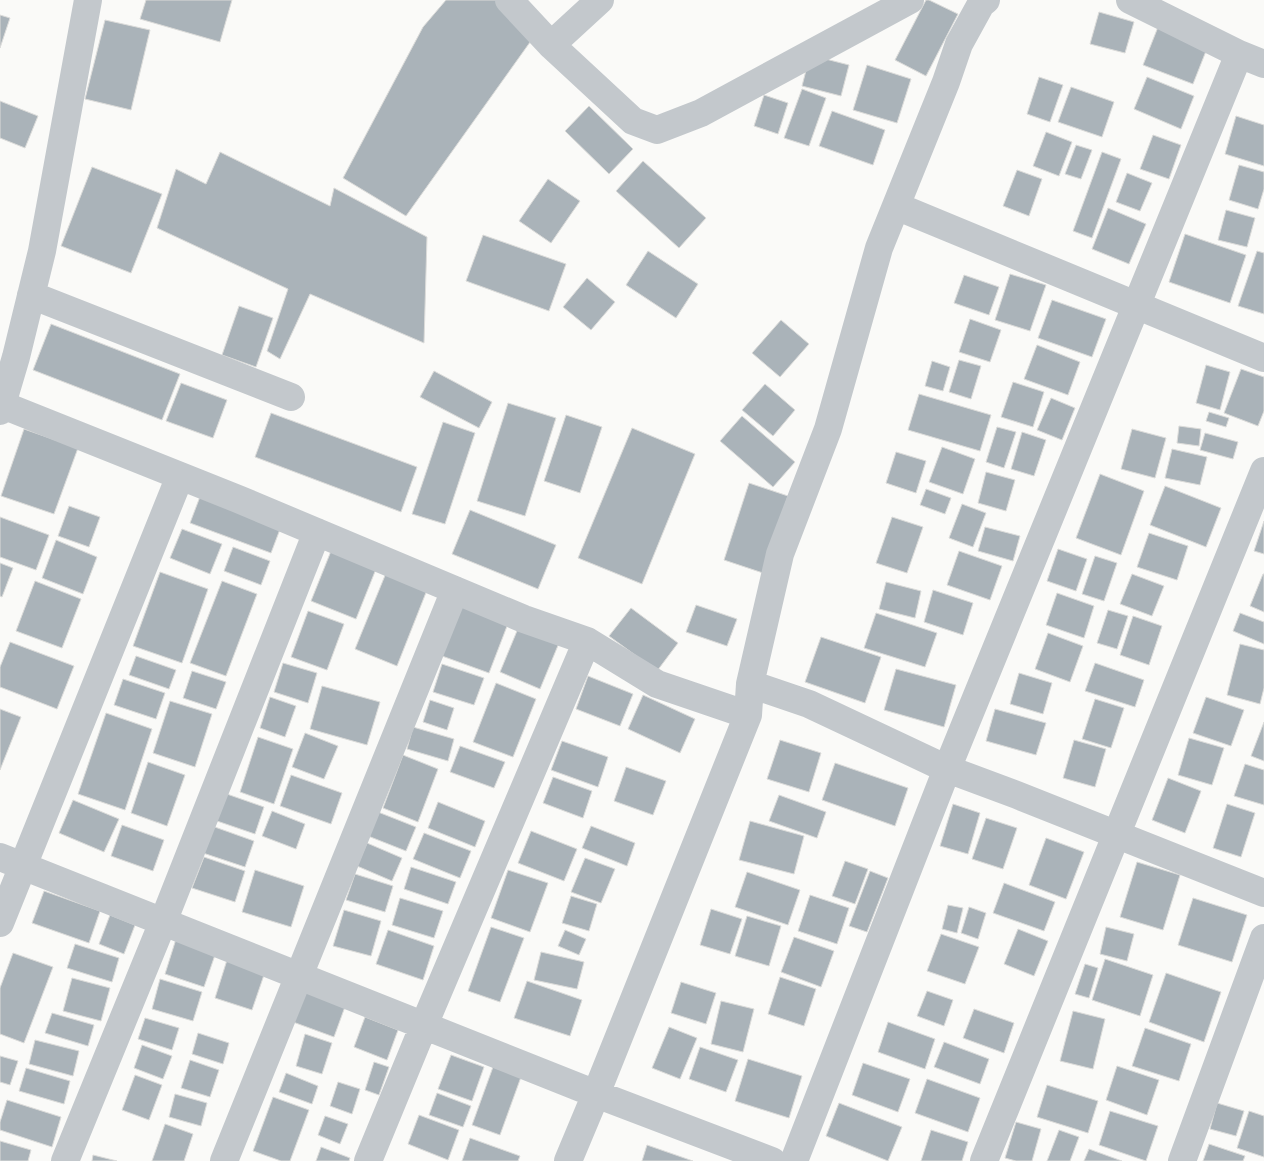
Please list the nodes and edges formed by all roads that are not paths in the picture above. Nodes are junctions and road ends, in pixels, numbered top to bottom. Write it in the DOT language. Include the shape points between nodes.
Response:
graph roads {
  1 [pos="88,0"];
  2 [pos="509,0"];
  3 [pos="600,0"];
  4 [pos="910,0"];
  5 [pos="986,0"];
  6 [pos="1130,0"];
  7 [pos="551,45"];
  8 [pos="1252,59"];
  9 [pos="896,206"];
  10 [pos="31,295"];
  11 [pos="1136,306"];
  12 [pos="1264,358"];
  13 [pos="291,397"];
  14 [pos="1,407"];
  15 [pos="1264,471"];
  16 [pos="180,476"];
  17 [pos="317,532"];
  18 [pos="455,590"];
  19 [pos="587,641"];
  20 [pos="750,684"];
  21 [pos="748,715"];
  22 [pos="947,769"];
  23 [pos="1117,834"];
  24 [pos="11,862"];
  25 [pos="1264,893"];
  26 [pos="163,922"];
  27 [pos="0,924"];
  28 [pos="1264,938"];
  29 [pos="299,976"];
  30 [pos="424,1025"];
  31 [pos="596,1094"];
  32 [pos="65,1161"];
  33 [pos="224,1161"];
  34 [pos="368,1161"];
  35 [pos="568,1161"];
  36 [pos="772,1161"];
  37 [pos="794,1161"];
  38 [pos="984,1161"];
  39 [pos="1182,1161"];
  1 -- 10 [label="street" via="44,242"];
  2 -- 7 [label="street"];
  3 -- 7 [label="street"];
  4 -- 7 [label="street" via="701,113 657,130 633,121"];
  5 -- 9 [label="street" via="958,44"];
  6 -- 8 [label="street"];
  8 -- 11 [label="street"];
  9 -- 11 [label="street"];
  9 -- 20 [label="street" via="879,248 828,429 780,554"];
  10 -- 13 [label="street"];
  10 -- 14 [label="street"];
  11 -- 12 [label="street"];
  11 -- 22 [label="street"];
  14 -- 16 [label="street"];
  15 -- 23 [label="street"];
  16 -- 17 [label="street"];
  16 -- 24 [label="street"];
  17 -- 18 [label="street"];
  17 -- 26 [label="street"];
  18 -- 19 [label="street"];
  18 -- 29 [label="street"];
  19 -- 21 [label="street" via="657,684"];
  19 -- 30 [label="street"];
  20 -- 21 [label="street"];
  20 -- 22 [label="street" via="809,704"];
  21 -- 31 [label="street"];
  22 -- 23 [label="street"];
  22 -- 37 [label="street"];
  23 -- 25 [label="street"];
  23 -- 38 [label="street"];
  24 -- 26 [label="street"];
  24 -- 27 [label="street"];
  26 -- 29 [label="street"];
  26 -- 32 [label="street"];
  28 -- 39 [label="street"];
  29 -- 30 [label="street"];
  29 -- 33 [label="street"];
  30 -- 31 [label="street"];
  30 -- 34 [label="street"];
  31 -- 35 [label="street"];
  31 -- 36 [label="street"];
}
